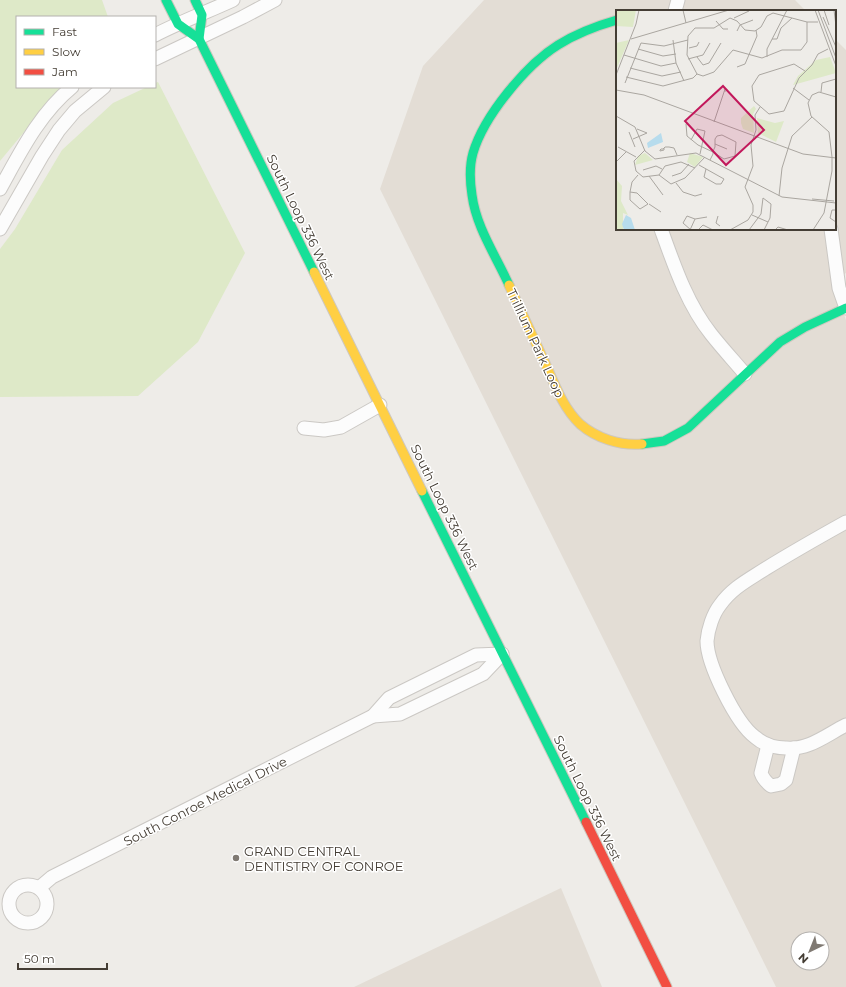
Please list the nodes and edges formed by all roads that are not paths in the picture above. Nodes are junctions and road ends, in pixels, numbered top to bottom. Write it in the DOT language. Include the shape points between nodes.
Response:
graph roads {
  1 [pos="166,0"];
  2 [pos="195,0"];
  3 [pos="233,0"];
  4 [pos="275,0"];
  5 [pos="678,0"];
  6 [pos="675,10"];
  7 [pos="202,15"];
  8 [pos="616,20"];
  9 [pos="178,24"];
  10 [pos="156,35"];
  11 [pos="199,38"];
  12 [pos="156,59"];
  13 [pos="71,88"];
  14 [pos="103,88"];
  15 [pos="36,126"];
  16 [pos="53,138"];
  17 [pos="0,189"];
  18 [pos="0,229"];
  19 [pos="661,230"];
  20 [pos="831,230"];
  21 [pos="846,309"];
  22 [pos="745,374"];
  23 [pos="380,404"];
  24 [pos="304,428"];
  25 [pos="846,522"];
  26 [pos="502,654"];
  27 [pos="373,716"];
  28 [pos="846,725"];
  29 [pos="768,745"];
  30 [pos="794,748"];
  31 [pos="39,888"];
  32 [pos="667,987"];
  1 -- 9 [label="main road, South Loop 336 West"];
  2 -- 7 [label="main road"];
  3 -- 7 [label="street"];
  4 -- 11 [label="street"];
  5 -- 6 [label="street"];
  7 -- 9 [label="street"];
  7 -- 11 [label="main road"];
  8 -- 22 [label="main road, Trillium Park Loop" via="584,30 560,43 523,74 488,122 476,146 471,186 474,207 484,234 562,398 579,423 595,434 612,441 630,444 660,442 675,436 688,428"];
  9 -- 10 [label="street"];
  9 -- 11 [label="main road, South Loop 336 West"];
  11 -- 12 [label="street"];
  11 -- 23 [label="main road, South Loop 336 West"];
  13 -- 15 [label="street"];
  14 -- 16 [label="street" via="75,111"];
  15 -- 16 [label="street"];
  15 -- 17 [label="street"];
  16 -- 18 [label="street"];
  19 -- 22 [label="street" via="675,269 692,304 710,334"];
  20 -- 21 [label="street, Trillium Park Loop" via="839,288"];
  21 -- 22 [label="main road, Trillium Park Loop" via="805,326 780,342"];
  23 -- 24 [label="street" via="341,427 324,430"];
  23 -- 26 [label="main road, South Loop 336 West"];
  25 -- 29 [label="street" via="733,590 712,619 707,640 709,657 719,682 745,728 755,738"];
  26 -- 27 [label="street, South Conroe Medical Drive" via="476,678 400,714"];
  26 -- 27 [label="street, South Conroe Medical Drive" via="476,654 389,698"];
  26 -- 32 [label="main road, South Loop 336 West"];
  27 -- 31 [label="street, South Conroe Medical Drive" via="52,877"];
  28 -- 30 [label="street" via="815,743"];
  29 -- 30 [label="street"];
  29 -- 30 [label="street" via="761,773 762,778 771,786 786,780"];
}
